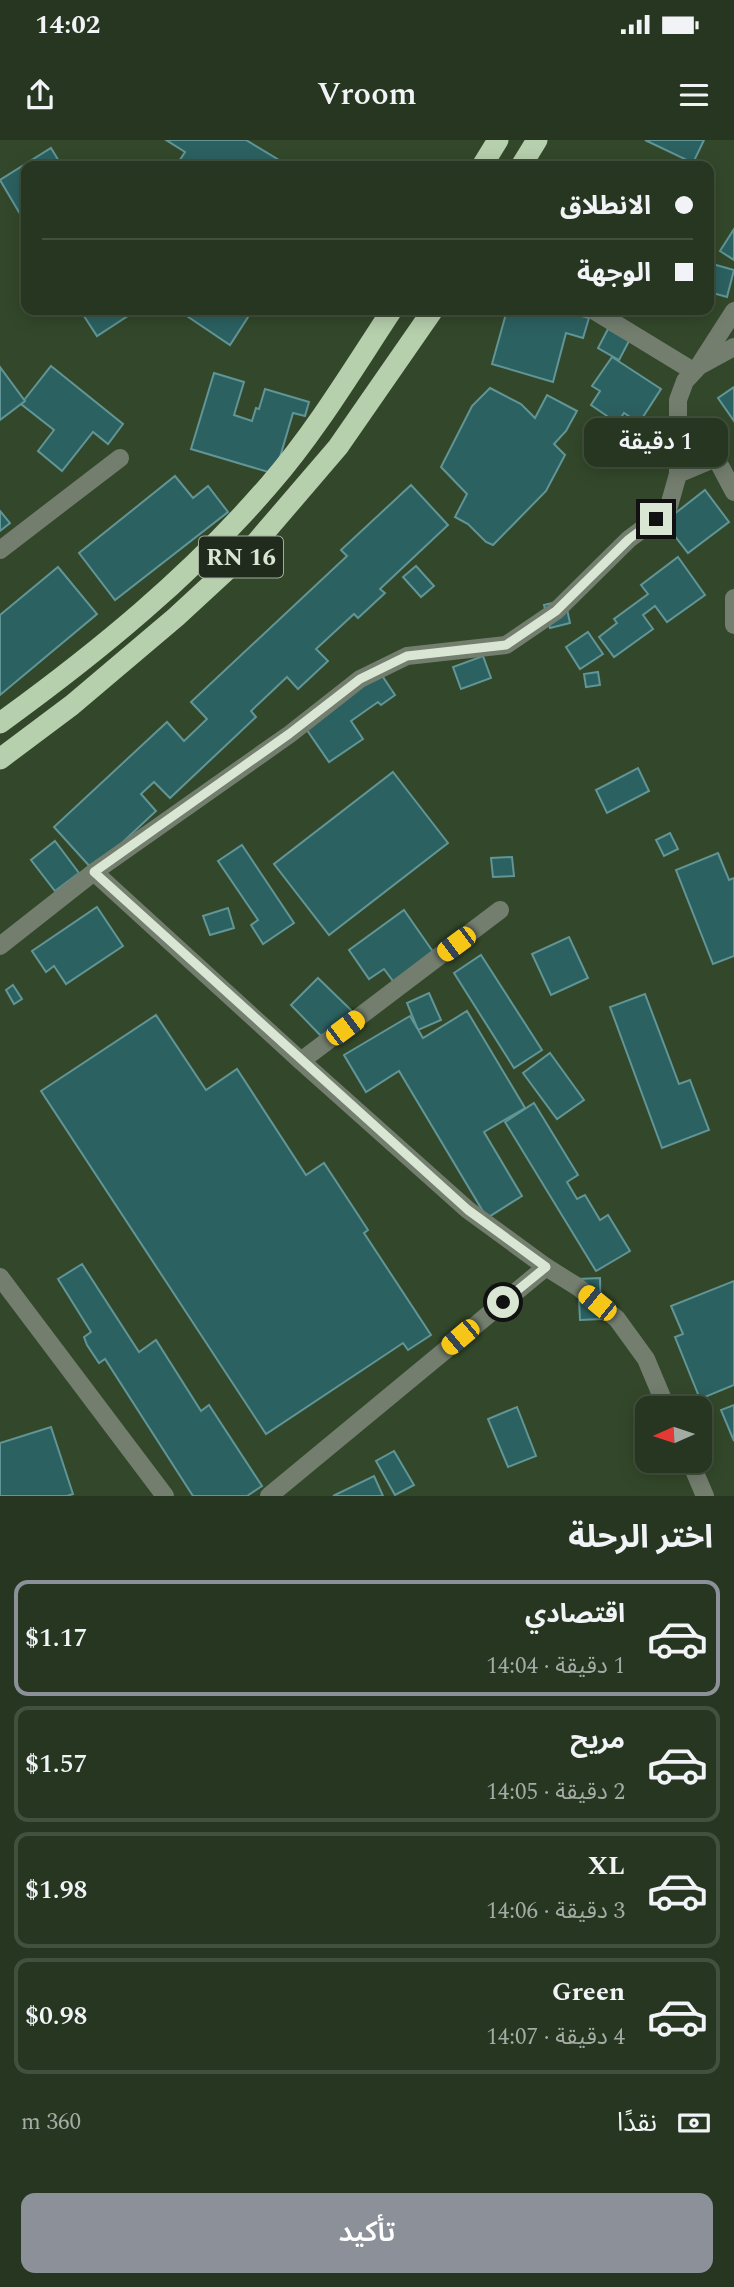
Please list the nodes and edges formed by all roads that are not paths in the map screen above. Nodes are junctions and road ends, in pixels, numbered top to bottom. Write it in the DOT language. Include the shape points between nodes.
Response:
graph roads {
  1 [pos="498,140"];
  2 [pos="537,140"];
  3 [pos="485,161"];
  4 [pos="525,161"];
  5 [pos="734,310"];
  6 [pos="389,315"];
  7 [pos="430,315"];
  8 [pos="602,315"];
  9 [pos="734,347"];
  10 [pos="696,369"];
  11 [pos="120,458"];
  12 [pos="678,474"];
  13 [pos="733,485"];
  14 [pos="0,550"];
  15 [pos="734,598"];
  16 [pos="734,625"];
  17 [pos="0,723"];
  18 [pos="0,759"];
  19 [pos="94,872"];
  20 [pos="500,910"];
  21 [pos="0,946"];
  22 [pos="301,1061"];
  23 [pos="546,1267"];
  24 [pos="0,1277"];
  25 [pos="662,1396"];
  26 [pos="696,1474"];
  27 [pos="165,1496"];
  28 [pos="269,1496"];
  29 [pos="705,1496"];
  1 -- 3 [label="highway"];
  2 -- 4 [label="highway"];
  5 -- 10 [label="street"];
  6 -- 17 [label="highway, RN 16" via="271,483 206,553 117,634"];
  7 -- 18 [label="highway, RN 16" via="338,447 254,545 72,705"];
  8 -- 10 [label="street"];
  9 -- 10 [label="street"];
  10 -- 12 [label="street" via="678,400"];
  11 -- 14 [label="street"];
  12 -- 13 [label="street" via="716,458"];
  12 -- 19 [label="street" via="669,506 556,611 506,645 407,656 360,679"];
  15 -- 16 [label="street"];
  19 -- 21 [label="street"];
  19 -- 22 [label="street"];
  20 -- 22 [label="street"];
  22 -- 23 [label="street" via="468,1210"];
  23 -- 25 [label="street" via="617,1319 646,1359"];
  23 -- 28 [label="street"];
  24 -- 27 [label="street"];
  26 -- 29 [label="street"];
}
